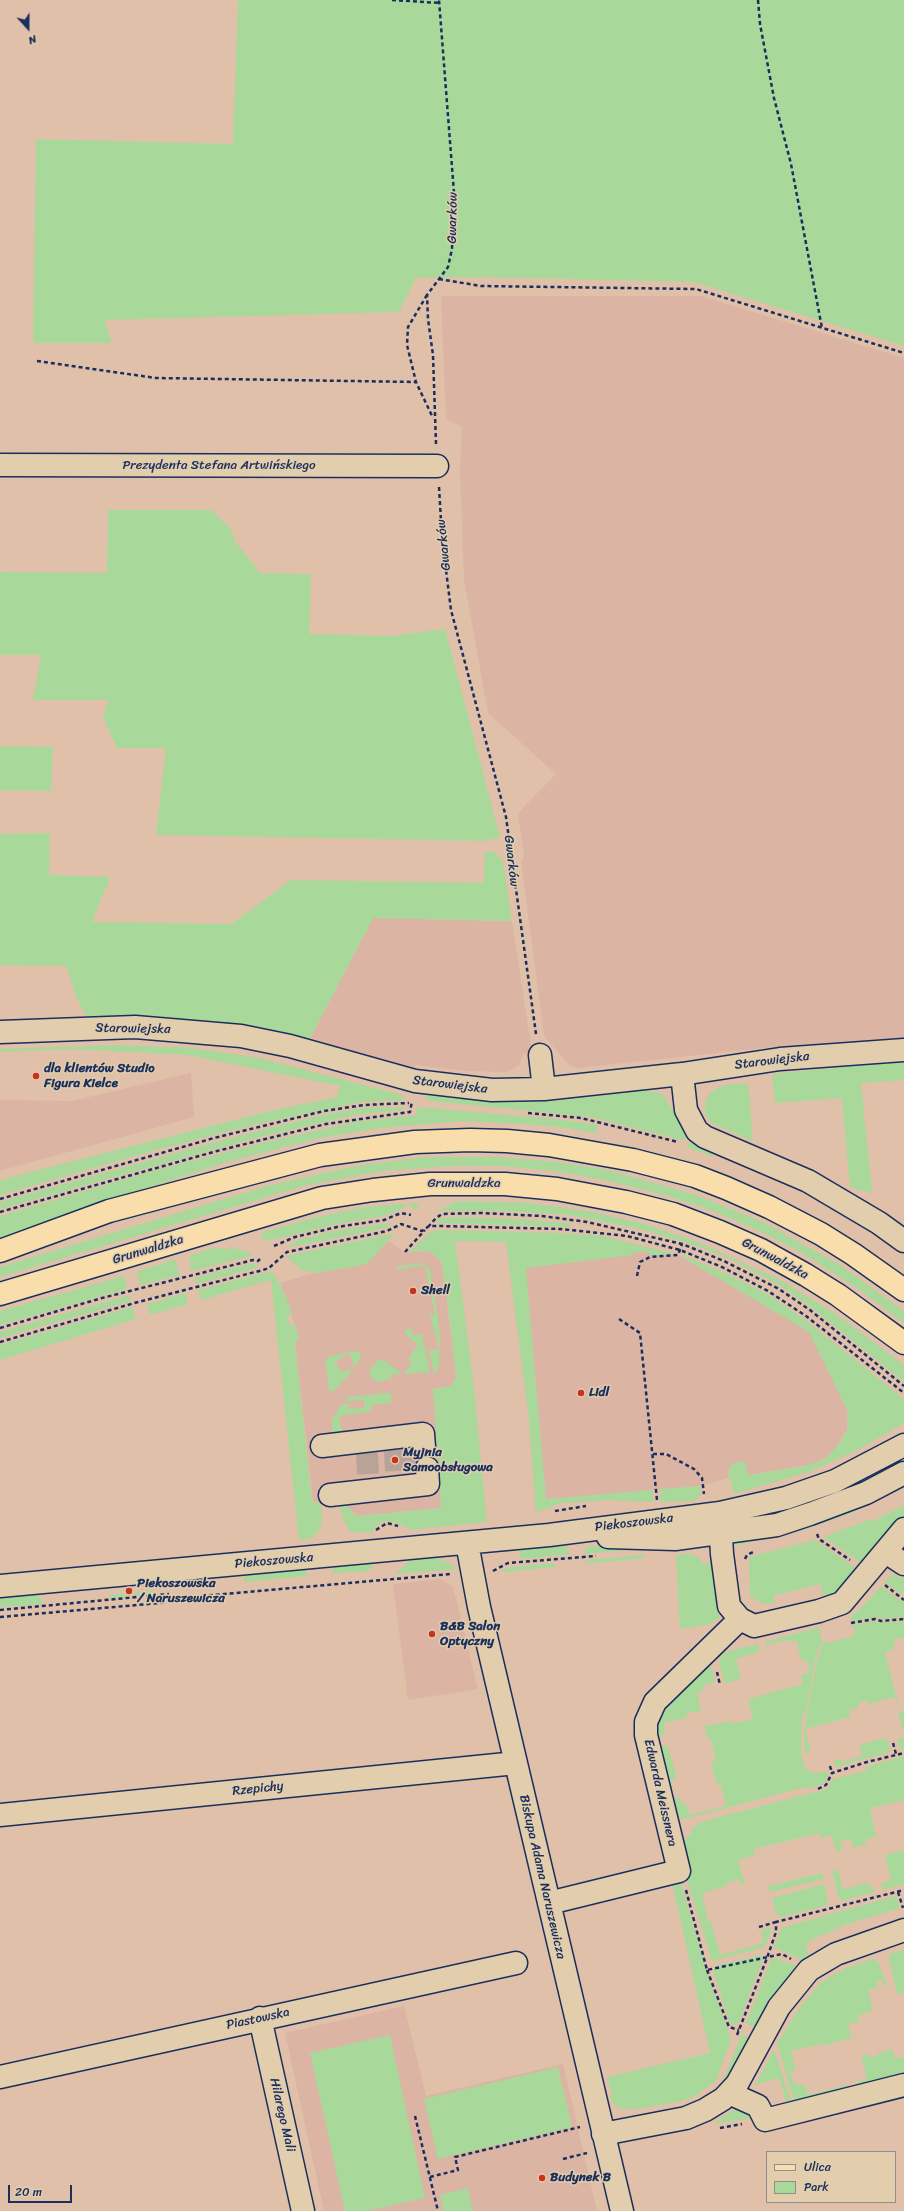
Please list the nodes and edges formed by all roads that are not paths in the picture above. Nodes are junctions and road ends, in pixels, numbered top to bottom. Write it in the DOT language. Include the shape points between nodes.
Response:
graph roads {
  1 [pos="0,466"];
  2 [pos="437,466"];
  3 [pos="0,1032"];
  4 [pos="904,1050"];
  5 [pos="540,1054"];
  6 [pos="682,1074"];
  7 [pos="544,1089"];
  8 [pos="904,1241"];
  9 [pos="0,1251"];
  10 [pos="904,1290"];
  11 [pos="0,1294"];
  12 [pos="904,1343"];
  13 [pos="904,1445"];
  14 [pos="322,1446"];
  15 [pos="904,1473"];
  16 [pos="330,1495"];
  17 [pos="720,1523"];
  18 [pos="904,1529"];
  19 [pos="467,1543"];
  20 [pos="886,1552"];
  21 [pos="904,1564"];
  22 [pos="0,1586"];
  23 [pos="740,1619"];
  24 [pos="516,1763"];
  25 [pos="0,1815"];
  26 [pos="549,1903"];
  27 [pos="904,1930"];
  28 [pos="516,1963"];
  29 [pos="260,2018"];
  30 [pos="0,2077"];
  31 [pos="904,2085"];
  32 [pos="729,2093"];
  33 [pos="594,2130"];
  34 [pos="303,2211"];
  35 [pos="622,2211"];
  1 -- 2 [label="street, Prezydenta Stefana Artwińskiego"];
  3 -- 7 [label="street, Starowiejska" via="134,1027 181,1029 241,1036 290,1046 424,1083 492,1090"];
  4 -- 6 [label="street, Starowiejska" via="780,1059"];
  5 -- 7 [label="street"];
  6 -- 7 [label="street, Starowiejska"];
  6 -- 8 [label="street" via="687,1114 697,1131 705,1137 808,1182"];
  9 -- 10 [label="main road" via="109,1211 320,1155 415,1142 507,1141 611,1155 666,1168 726,1188 770,1207 821,1234"];
  11 -- 12 [label="main road, Grunwaldzka" via="322,1198 430,1184 505,1184 557,1189 626,1202 673,1214 720,1232 761,1250 806,1275"];
  13 -- 17 [label="street" via="835,1481"];
  14 -- 16 [label="street" via="393,1462"];
  15 -- 17 [label="street" via="866,1493 776,1525"];
  17 -- 19 [label="street, Piekoszowska" via="675,1539 548,1535"];
  17 -- 23 [label="street" via="728,1602 731,1610"];
  18 -- 20 [label="street"];
  19 -- 22 [label="street, Piekoszowska"];
  19 -- 24 [label="street, Biskupa Adama Naruszewicza" via="479,1607"];
  20 -- 21 [label="street"];
  20 -- 23 [label="street" via="848,1597 834,1607 760,1626 748,1624"];
  23 -- 26 [label="street, Edwarda Meissnera" via="655,1702 646,1722 646,1735 679,1871"];
  24 -- 25 [label="street, Rzepichy"];
  24 -- 26 [label="street, Biskupa Adama Naruszewicza"];
  26 -- 33 [label="street, Biskupa Adama Naruszewicza"];
  27 -- 32 [label="street" via="836,1954 809,1970 779,2008"];
  28 -- 29 [label="street, Piastowska"];
  29 -- 30 [label="street, Piastowska"];
  29 -- 34 [label="street, Hilarego Mali"];
  31 -- 32 [label="street" via="772,2119 758,2106"];
  32 -- 33 [label="street" via="705,2110 686,2118"];
  33 -- 35 [label="street, Biskupa Adama Naruszewicza"];
}
